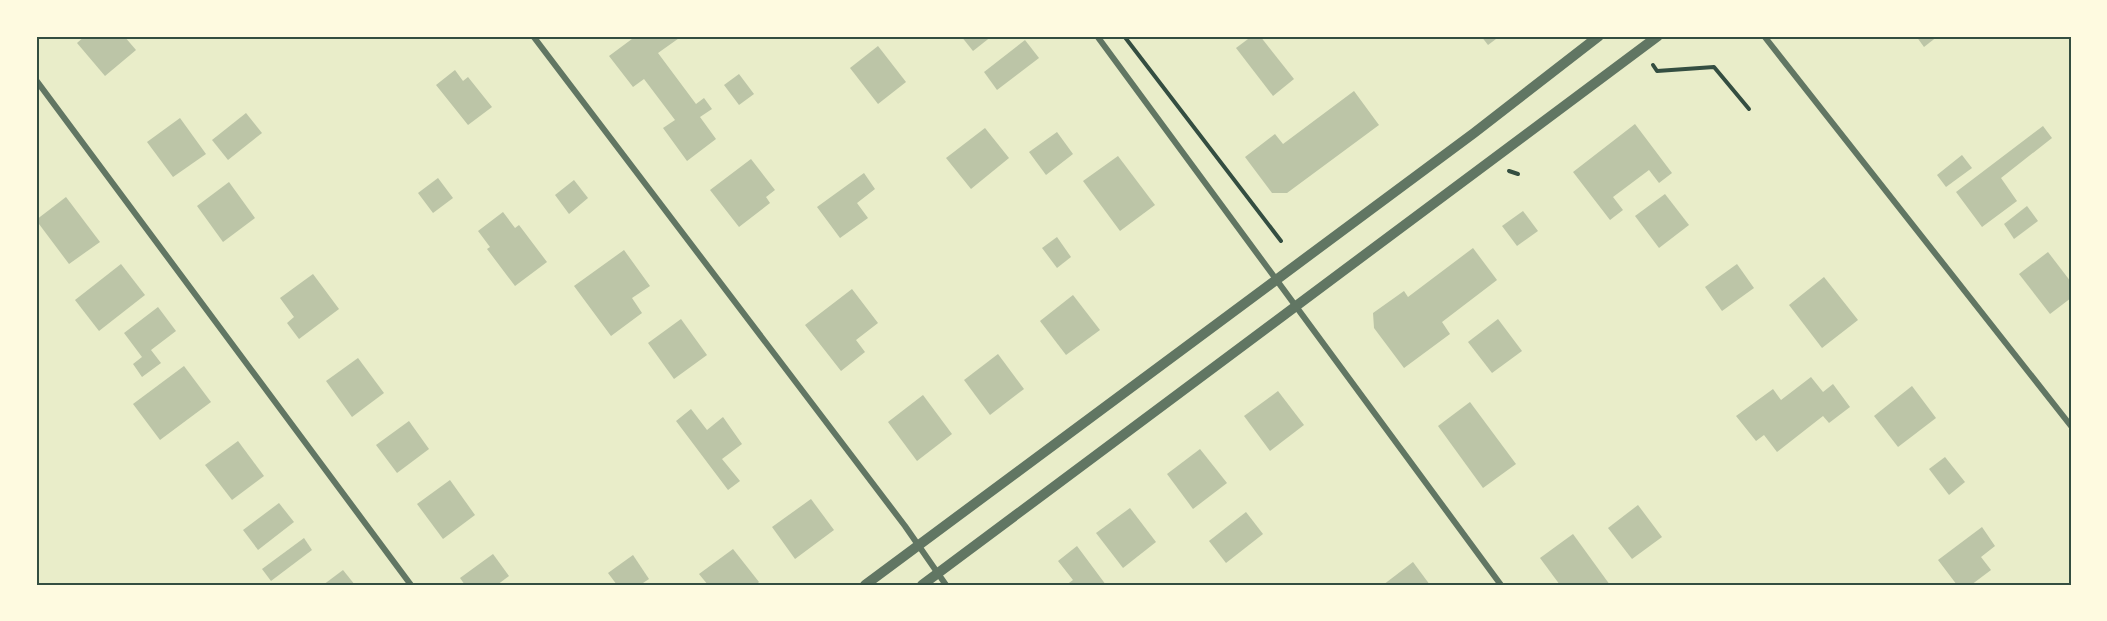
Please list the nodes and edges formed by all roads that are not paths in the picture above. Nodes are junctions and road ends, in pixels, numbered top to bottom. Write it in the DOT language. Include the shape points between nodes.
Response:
graph roads {
  1 [pos="532,36"];
  2 [pos="1097,36"];
  3 [pos="1599,36"];
  4 [pos="1658,36"];
  5 [pos="1764,36"];
  6 [pos="36,80"];
  7 [pos="1277,279"];
  8 [pos="1298,305"];
  9 [pos="2071,426"];
  10 [pos="918,546"];
  11 [pos="938,573"];
  12 [pos="411,585"];
  13 [pos="865,585"];
  14 [pos="922,585"];
  15 [pos="946,585"];
  16 [pos="1501,585"];
  1 -- 10 [label="street"];
  2 -- 7 [label="street"];
  3 -- 7 [label="street"];
  4 -- 8 [label="street"];
  5 -- 9 [label="street"];
  6 -- 12 [label="street"];
  7 -- 8 [label="street"];
  7 -- 10 [label="street"];
  8 -- 11 [label="street"];
  8 -- 16 [label="street"];
  10 -- 11 [label="street"];
  10 -- 13 [label="street"];
  11 -- 14 [label="street"];
  11 -- 15 [label="street"];
}
